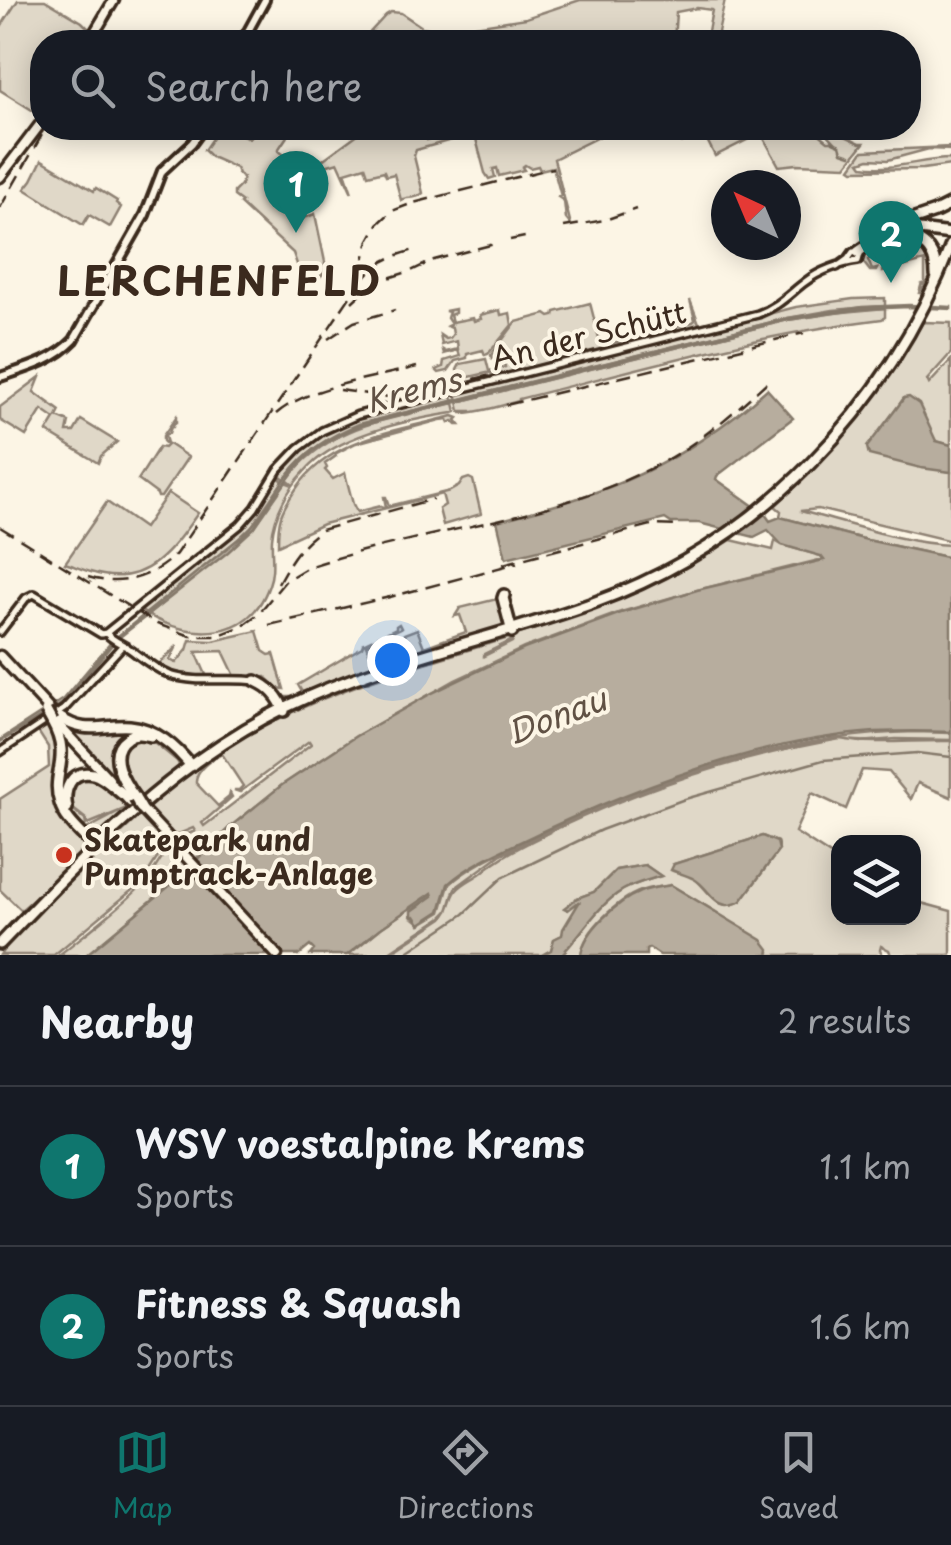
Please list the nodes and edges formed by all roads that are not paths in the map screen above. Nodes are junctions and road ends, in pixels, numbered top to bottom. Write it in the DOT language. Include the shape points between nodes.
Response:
graph roads {
  1 [pos="114,0"];
  2 [pos="265,0"];
  3 [pos="96,30"];
  4 [pos="249,30"];
  5 [pos="30,138"];
  6 [pos="194,140"];
  7 [pos="0,177"];
  8 [pos="951,204"];
  9 [pos="951,232"];
  10 [pos="878,241"];
  11 [pos="951,245"];
  12 [pos="951,254"];
  13 [pos="856,257"];
  14 [pos="935,288"];
  15 [pos="0,377"];
  16 [pos="714,546"];
  17 [pos="540,620"];
  18 [pos="512,623"];
  19 [pos="0,632"];
  20 [pos="107,637"];
  21 [pos="123,647"];
  22 [pos="8,667"];
  23 [pos="256,682"];
  24 [pos="280,704"];
  25 [pos="44,706"];
  26 [pos="56,719"];
  27 [pos="0,752"];
  28 [pos="186,763"];
  29 [pos="122,794"];
  30 [pos="135,802"];
  31 [pos="132,816"];
  32 [pos="95,845"];
  33 [pos="0,947"];
  34 [pos="274,955"];
  1 -- 3 [label="main road"];
  2 -- 4 [label="main road"];
  5 -- 7 [label="main road"];
  6 -- 15 [label="main road" via="162,171 74,340 46,360"];
  8 -- 10 [label="highway" via="897,225"];
  9 -- 10 [label="highway" via="915,225"];
  10 -- 13 [label="highway"];
  10 -- 14 [label="highway" via="924,244 936,264"];
  11 -- 14 [label="highway"];
  12 -- 14 [label="highway"];
  13 -- 20 [label="street, An der Schütt" via="758,314 334,425 288,458 235,530"];
  14 -- 16 [label="highway" via="852,419 780,496"];
  16 -- 17 [label="highway" via="634,587"];
  16 -- 18 [label="highway" via="620,597"];
  17 -- 18 [label="highway"];
  17 -- 18 [label="highway"];
  18 -- 24 [label="highway"];
  18 -- 24 [label="highway" via="490,636"];
  19 -- 20 [label="street" via="34,594"];
  20 -- 21 [label="street"];
  21 -- 23 [label="street" via="181,678"];
  21 -- 27 [label="street" via="64,708"];
  22 -- 25 [label="main road"];
  23 -- 24 [label="highway"];
  24 -- 28 [label="highway" via="236,739"];
  24 -- 28 [label="highway"];
  25 -- 26 [label="highway, bridge"];
  26 -- 28 [label="highway" via="83,728 142,728"];
  26 -- 29 [label="main road"];
  26 -- 30 [label="main road"];
  26 -- 32 [label="highway" via="59,800"];
  28 -- 30 [label="highway" via="147,735 124,740 118,766"];
  28 -- 31 [label="highway"];
  28 -- 31 [label="highway"];
  29 -- 30 [label="main road"];
  29 -- 32 [label="highway" via="95,775 69,783 66,806"];
  30 -- 34 [label="main road, bridge"];
  31 -- 32 [label="highway"];
  31 -- 32 [label="highway"];
  32 -- 33 [label="highway"];
  32 -- 33 [label="highway"];
}
